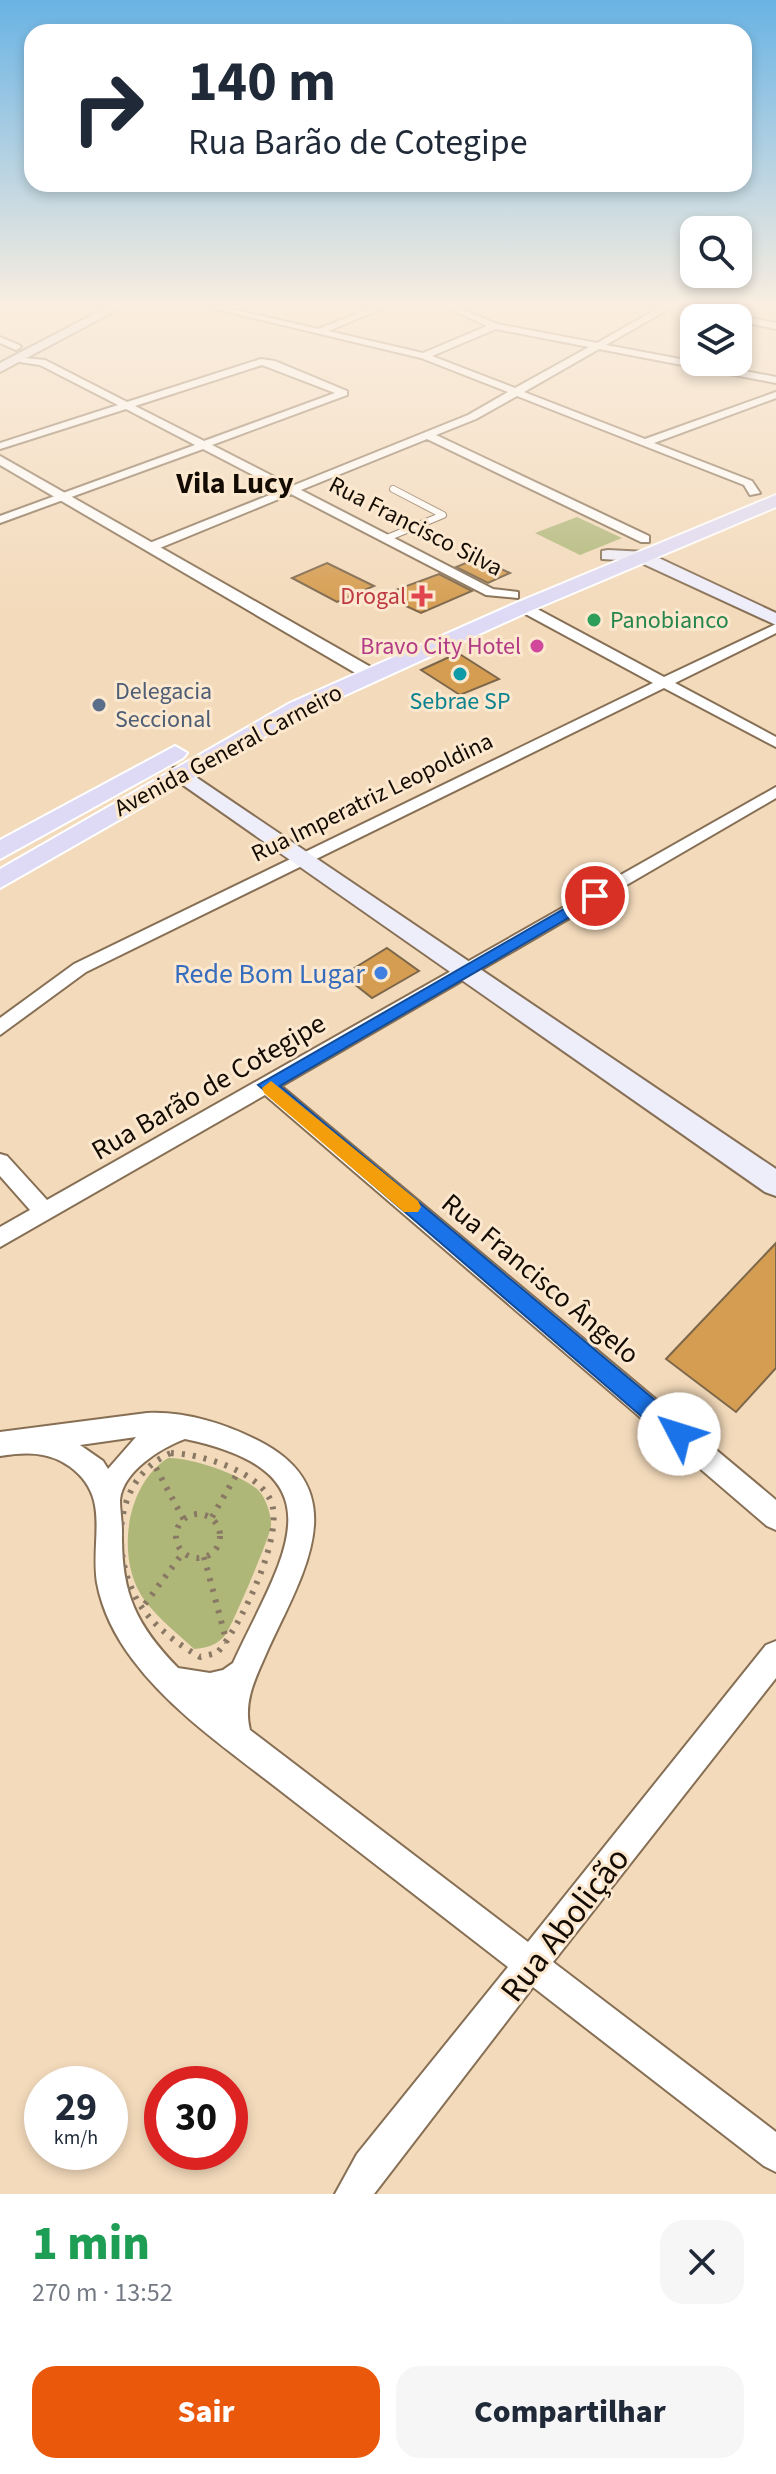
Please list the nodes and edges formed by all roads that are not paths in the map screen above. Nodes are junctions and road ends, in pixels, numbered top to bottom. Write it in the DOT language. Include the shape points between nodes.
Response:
graph roads {
  1 [pos="119,407"];
  2 [pos="136,407"];
  3 [pos="304,407"];
  4 [pos="486,407"];
  5 [pos="558,407"];
  6 [pos="742,407"];
  7 [pos="427,435"];
  8 [pos="646,442"];
  9 [pos="204,443"];
  10 [pos="0,446"];
  11 [pos="0,460"];
  12 [pos="776,483"];
  13 [pos="294,489"];
  14 [pos="393,489"];
  15 [pos="754,493"];
  16 [pos="63,497"];
  17 [pos="776,500"];
  18 [pos="0,520"];
  19 [pos="387,538"];
  20 [pos="151,547"];
  21 [pos="642,548"];
  22 [pos="518,601"];
  23 [pos="776,620"];
  24 [pos="776,628"];
  25 [pos="363,670"];
  26 [pos="664,684"];
  27 [pos="776,743"];
  28 [pos="181,773"];
  29 [pos="776,792"];
  30 [pos="0,851"];
  31 [pos="305,858"];
  32 [pos="0,880"];
  33 [pos="467,970"];
  34 [pos="0,1028"];
  35 [pos="267,1085"];
  36 [pos="0,1162"];
  37 [pos="776,1184"];
  38 [pos="44,1211"];
  39 [pos="0,1238"];
  40 [pos="194,1429"];
  41 [pos="34,1440"];
  42 [pos="0,1444"];
  43 [pos="109,1495"];
  44 [pos="776,1517"];
  45 [pos="776,1655"];
  46 [pos="242,1674"];
  47 [pos="169,1680"];
  48 [pos="238,1739"];
  49 [pos="531,1967"];
  50 [pos="776,2154"];
  51 [pos="353,2194"];
  1 -- 10 [label="street"];
  2 -- 9 [label="street, Rua Francisco Silva"];
  3 -- 9 [label="street"];
  4 -- 7 [label="street"];
  5 -- 8 [label="street"];
  6 -- 8 [label="street"];
  7 -- 13 [label="street"];
  7 -- 21 [label="street"];
  8 -- 15 [label="street" via="748,483"];
  9 -- 13 [label="street, Rua Francisco Silva"];
  9 -- 16 [label="street"];
  11 -- 16 [label="street"];
  12 -- 15 [label="main road, Avenida General Carneiro"];
  13 -- 19 [label="street, Rua Francisco Silva"];
  13 -- 20 [label="street"];
  14 -- 19 [label="lane" via="443,515"];
  15 -- 21 [label="main road, Avenida General Carneiro"];
  16 -- 18 [label="street"];
  16 -- 20 [label="street"];
  17 -- 21 [label="main road, Avenida General Carneiro"];
  19 -- 22 [label="street, Rua Francisco Silva" via="490,592"];
  20 -- 25 [label="street"];
  21 -- 22 [label="main road, Avenida General Carneiro"];
  21 -- 22 [label="main road, Avenida General Carneiro" via="608,555"];
  21 -- 23 [label="main road"];
  22 -- 25 [label="main road, Avenida General Carneiro"];
  22 -- 26 [label="street, Rua Francisco Silva"];
  24 -- 26 [label="street, Rua Imperatriz Leopoldina"];
  25 -- 28 [label="main road, Avenida General Carneiro"];
  25 -- 30 [label="main road, Avenida General Carneiro" via="124,779"];
  26 -- 27 [label="street, Rua Francisco Silva"];
  26 -- 31 [label="street, Rua Imperatriz Leopoldina"];
  28 -- 31 [label="main road"];
  28 -- 32 [label="main road, Avenida General Carneiro"];
  29 -- 33 [label="street, Rua Barão de Cotegipe"];
  31 -- 33 [label="main road"];
  31 -- 34 [label="street, Rua Imperatriz Leopoldina" via="80,968"];
  33 -- 35 [label="street, Rua Barão de Cotegipe"];
  33 -- 37 [label="main road"];
  35 -- 38 [label="street, Rua Barão de Cotegipe"];
  35 -- 44 [label="street, Rua Francisco Ângelo"];
  36 -- 38 [label="street"];
  38 -- 39 [label="street, Rua Barão de Cotegipe"];
  40 -- 41 [label="street" via="158,1424"];
  40 -- 43 [label="street" via="151,1440 130,1457"];
  40 -- 46 [label="street" via="274,1462 290,1476 301,1498 295,1558"];
  41 -- 42 [label="street"];
  41 -- 43 [label="street" via="86,1459 102,1476"];
  43 -- 47 [label="street" via="109,1580 114,1599 136,1640"];
  45 -- 49 [label="street, Rua Abolição"];
  46 -- 47 [label="street" via="224,1686 207,1688"];
  46 -- 48 [label="street" via="233,1706"];
  47 -- 48 [label="street"];
  48 -- 49 [label="street"];
  49 -- 50 [label="street"];
  49 -- 51 [label="street, Rua Abolição"];
}
